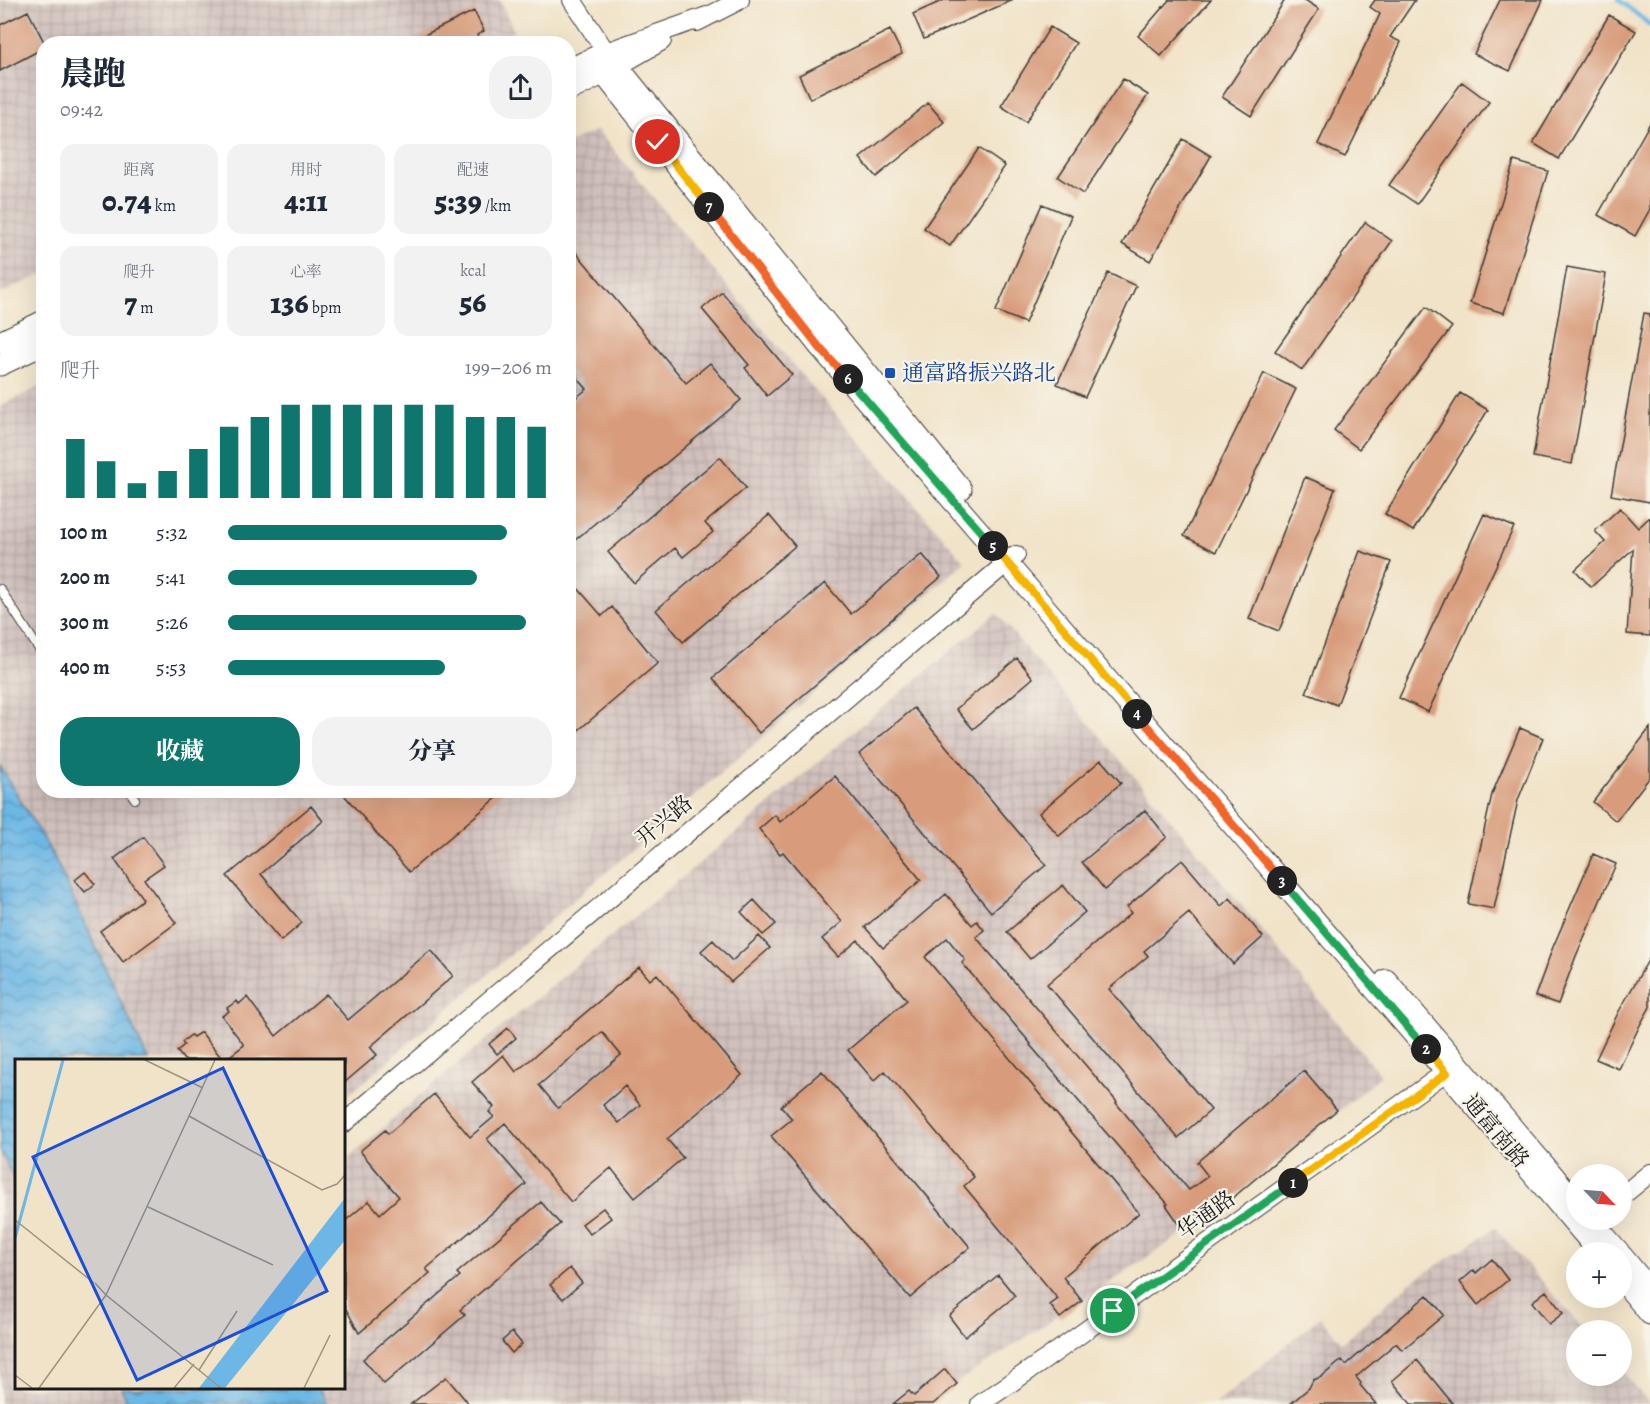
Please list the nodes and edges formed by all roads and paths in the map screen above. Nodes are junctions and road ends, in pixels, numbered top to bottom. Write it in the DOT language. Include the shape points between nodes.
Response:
graph roads {
  1 [pos="566,0"];
  2 [pos="572,0"];
  3 [pos="740,0"];
  4 [pos="605,63"];
  5 [pos="576,68"];
  6 [pos="576,85"];
  7 [pos="36,325"];
  8 [pos="0,342"];
  9 [pos="36,348"];
  10 [pos="0,365"];
  11 [pos="1011,559"];
  12 [pos="0,589"];
  13 [pos="36,645"];
  14 [pos="1452,1068"];
  15 [pos="345,1123"];
  16 [pos="1650,1173"];
  17 [pos="1632,1188"];
  18 [pos="1566,1191"];
  19 [pos="1600,1230"];
  20 [pos="1591,1242"];
  21 [pos="1610,1242"];
  22 [pos="1632,1268"];
  23 [pos="1650,1290"];
  24 [pos="1632,1292"];
  25 [pos="1650,1314"];
  26 [pos="980,1404"];
  1 -- 4 [label="street, 通富南路"];
  2 -- 4 [label="street, 通富南路"];
  3 -- 4 [label="street"];
  4 -- 5 [label="main road"];
  4 -- 6 [label="main road"];
  4 -- 11 [label="main road, 通富南路" via="820,348"];
  7 -- 8 [label="main road"];
  9 -- 10 [label="main road"];
  11 -- 14 [label="main road, 通富南路"];
  11 -- 15 [label="street, 开兴路"];
  12 -- 13 [label="lane"];
  14 -- 18 [label="main road, 通富南路"];
  14 -- 20 [label="main road, 通富南路"];
  14 -- 26 [label="street, 华通路"];
  16 -- 17 [label="street"];
  19 -- 21 [label="main road"];
  22 -- 23 [label="main road"];
  24 -- 25 [label="main road"];
}
